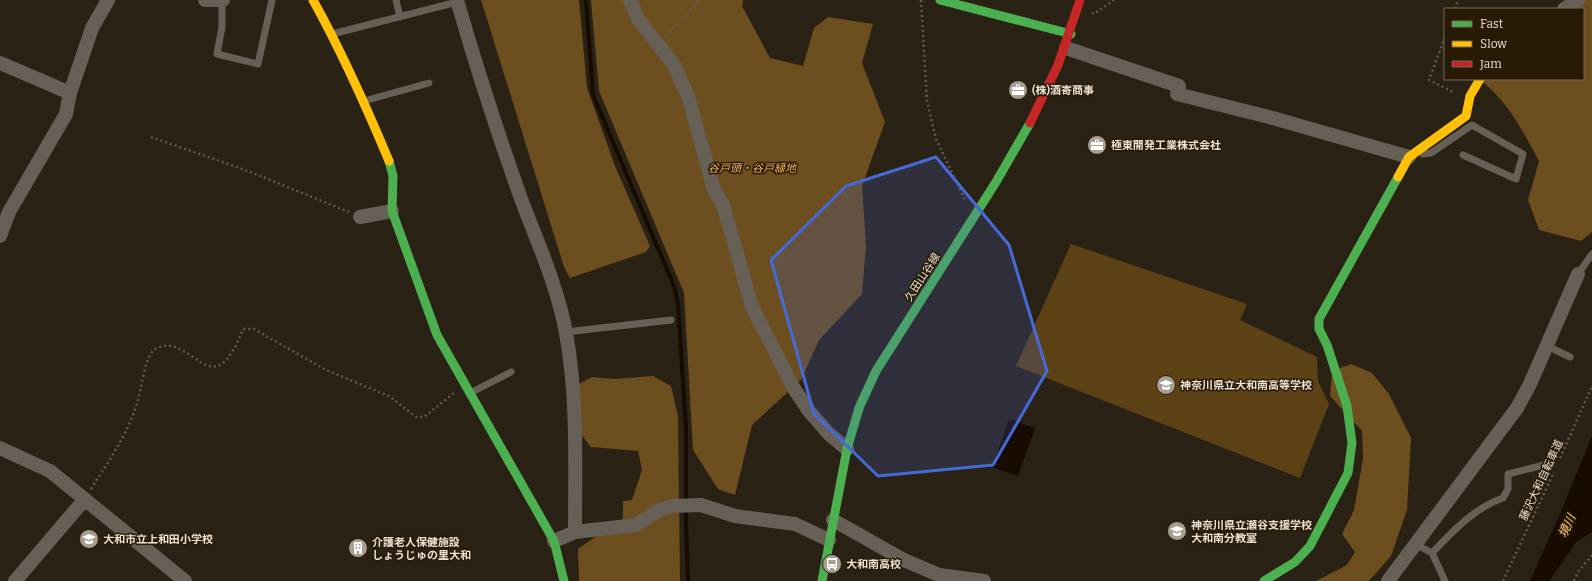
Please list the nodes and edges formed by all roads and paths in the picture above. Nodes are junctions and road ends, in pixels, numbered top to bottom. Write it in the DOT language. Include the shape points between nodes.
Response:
graph roads {
  1 [pos="108,0"];
  2 [pos="205,0"];
  3 [pos="222,0"];
  4 [pos="272,0"];
  5 [pos="313,0"];
  6 [pos="396,0"];
  7 [pos="630,0"];
  8 [pos="700,0"];
  9 [pos="921,0"];
  10 [pos="940,0"];
  11 [pos="1080,0"];
  12 [pos="1114,0"];
  13 [pos="1578,0"];
  14 [pos="457,1"];
  15 [pos="1566,8"];
  16 [pos="1078,11"];
  17 [pos="400,17"];
  18 [pos="332,34"];
  19 [pos="1071,34"];
  20 [pos="1444,40"];
  21 [pos="658,44"];
  22 [pos="1066,48"];
  23 [pos="0,63"];
  24 [pos="1479,80"];
  25 [pos="429,83"];
  26 [pos="70,92"];
  27 [pos="1469,100"];
  28 [pos="364,101"];
  29 [pos="151,137"];
  30 [pos="1463,155"];
  31 [pos="1409,157"];
  32 [pos="392,211"];
  33 [pos="360,217"];
  34 [pos="974,218"];
  35 [pos="0,236"];
  36 [pos="1592,254"];
  37 [pos="1578,274"];
  38 [pos="671,320"];
  39 [pos="566,332"];
  40 [pos="1547,346"];
  41 [pos="1570,357"];
  42 [pos="511,372"];
  43 [pos="465,384"];
  44 [pos="1592,386"];
  45 [pos="470,393"];
  46 [pos="0,448"];
  47 [pos="847,449"];
  48 [pos="1555,465"];
  49 [pos="84,499"];
  50 [pos="833,520"];
  51 [pos="575,532"];
  52 [pos="829,540"];
  53 [pos="554,542"];
  54 [pos="1415,544"];
  55 [pos="1432,553"];
  56 [pos="1592,555"];
  57 [pos="1389,580"];
  58 [pos="15,581"];
  59 [pos="185,581"];
  60 [pos="564,581"];
  61 [pos="822,581"];
  62 [pos="984,581"];
  63 [pos="1264,581"];
  64 [pos="1445,581"];
  65 [pos="1503,581"];
  66 [pos="1574,581"];
  1 -- 26 [label="street" via="92,28"];
  2 -- 3 [label="street"];
  3 -- 4 [label="lane" via="222,26 217,54 258,64"];
  5 -- 18 [label="street"];
  6 -- 17 [label="lane"];
  7 -- 21 [label="street" via="638,19"];
  8 -- 21 [label="path"];
  9 -- 34 [label="path" via="927,101 936,139"];
  10 -- 19 [label="street"];
  11 -- 16 [label="street, 久田山谷線"];
  12 -- 16 [label="path" via="1094,14"];
  13 -- 15 [label="street"];
  14 -- 17 [label="lane"];
  14 -- 39 [label="street" via="502,144 553,286"];
  16 -- 19 [label="street, 久田山谷線"];
  17 -- 18 [label="lane"];
  18 -- 28 [label="street"];
  19 -- 22 [label="street, 久田山谷線"];
  20 -- 27 [label="path" via="1430,80"];
  21 -- 47 [label="street" via="674,65 688,96 714,190 722,204 752,307 797,393 829,434"];
  22 -- 31 [label="street" via="1179,86 1177,94"];
  22 -- 34 [label="street, 久田山谷線" via="1048,90 1010,163"];
  23 -- 26 [label="street"];
  24 -- 27 [label="street" via="1474,85"];
  25 -- 28 [label="lane"];
  26 -- 35 [label="street" via="66,114 9,212"];
  27 -- 31 [label="street" via="1466,116"];
  28 -- 32 [label="street" via="394,176"];
  29 -- 33 [label="path" via="248,171"];
  30 -- 31 [label="lane" via="1516,179 1523,154 1472,125 1431,153"];
  31 -- 63 [label="street" via="1319,319 1319,329 1347,406 1352,443 1348,473 1310,546 1295,562"];
  32 -- 33 [label="street"];
  32 -- 43 [label="street" via="438,335"];
  34 -- 47 [label="street, 久田山谷線" via="876,371 859,408"];
  36 -- 37 [label="lane"];
  37 -- 40 [label="street"];
  38 -- 39 [label="lane"];
  39 -- 51 [label="street" via="576,438"];
  40 -- 41 [label="lane"];
  40 -- 54 [label="street" via="1517,408"];
  42 -- 45 [label="lane"];
  43 -- 45 [label="street"];
  43 -- 49 [label="path" via="424,417 416,417 389,396 326,370 254,329 243,329 236,346 222,364 214,367 205,366 178,348 157,348 149,354 137,404 117,449"];
  44 -- 48 [label="path, 藤沢大和自転車道"];
  45 -- 53 [label="street"];
  46 -- 49 [label="street" via="50,472"];
  47 -- 50 [label="street, 久田山谷線"];
  48 -- 55 [label="lane" via="1508,474 1508,489 1503,498 1461,521"];
  48 -- 65 [label="path, 藤沢大和自転車道"];
  49 -- 58 [label="street"];
  49 -- 59 [label="street"];
  50 -- 52 [label="street, 久田山谷線"];
  50 -- 62 [label="street" via="904,560 939,574"];
  51 -- 52 [label="street" via="636,525 659,510 673,506 701,505 735,516 795,524"];
  51 -- 53 [label="street"];
  52 -- 61 [label="street, 久田山谷線"];
  53 -- 60 [label="street"];
  54 -- 55 [label="lane"];
  54 -- 57 [label="street"];
  55 -- 64 [label="lane"];
  56 -- 66 [label="path"];
}
